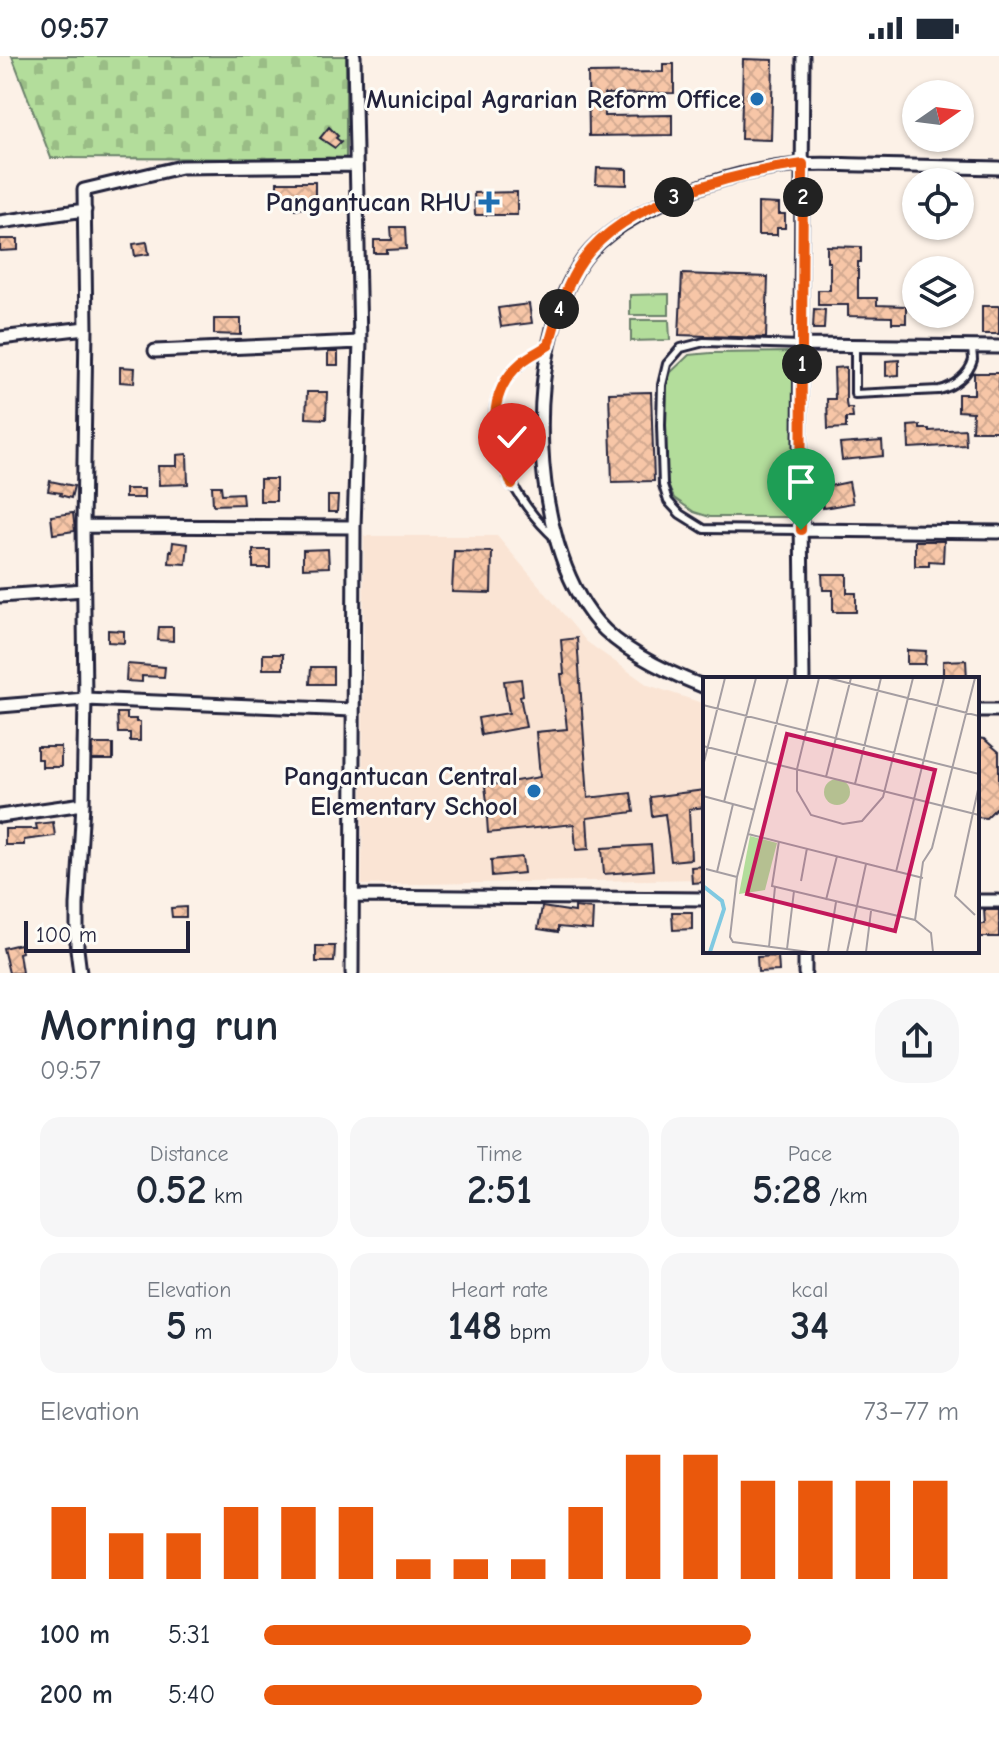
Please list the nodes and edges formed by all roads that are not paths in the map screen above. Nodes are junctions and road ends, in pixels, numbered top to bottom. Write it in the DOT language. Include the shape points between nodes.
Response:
graph roads {
  1 [pos="354,56"];
  2 [pos="803,56"];
  3 [pos="803,164"];
  4 [pos="356,165"];
  5 [pos="999,168"];
  6 [pos="85,210"];
  7 [pos="0,222"];
  8 [pos="86,328"];
  9 [pos="0,338"];
  10 [pos="360,342"];
  11 [pos="549,345"];
  12 [pos="802,345"];
  13 [pos="856,345"];
  14 [pos="972,347"];
  15 [pos="999,347"];
  16 [pos="155,351"];
  17 [pos="83,526"];
  18 [pos="354,527"];
  19 [pos="801,530"];
  20 [pos="999,532"];
  21 [pos="558,541"];
  22 [pos="84,590"];
  23 [pos="0,596"];
  24 [pos="803,677"];
  25 [pos="703,686"];
  26 [pos="85,699"];
  27 [pos="0,706"];
  28 [pos="352,710"];
  29 [pos="83,804"];
  30 [pos="0,816"];
  31 [pos="352,896"];
  32 [pos="703,899"];
  33 [pos="80,973"];
  34 [pos="352,973"];
  1 -- 4 [label="street"];
  2 -- 3 [label="street"];
  3 -- 5 [label="street"];
  3 -- 11 [label="street" via="710,183 622,225 582,261"];
  3 -- 12 [label="street"];
  4 -- 6 [label="street" via="181,167 84,190"];
  4 -- 10 [label="street"];
  6 -- 7 [label="street"];
  6 -- 8 [label="street"];
  8 -- 9 [label="street"];
  8 -- 17 [label="street"];
  10 -- 16 [label="street"];
  10 -- 18 [label="street"];
  11 -- 21 [label="street" via="541,447"];
  11 -- 21 [label="lane" via="521,362 506,380 494,420 498,451 512,485"];
  12 -- 13 [label="street"];
  12 -- 19 [label="street"];
  12 -- 19 [label="lane" via="704,342 681,348 667,364 661,425 663,485 680,514 704,529"];
  13 -- 14 [label="street"];
  13 -- 14 [label="lane" via="855,394 947,388 973,361"];
  14 -- 15 [label="street"];
  17 -- 18 [label="street"];
  17 -- 22 [label="street"];
  18 -- 28 [label="street"];
  19 -- 20 [label="street"];
  19 -- 24 [label="street"];
  21 -- 25 [label="street" via="582,601 599,624 658,667"];
  22 -- 23 [label="street"];
  22 -- 26 [label="street"];
  26 -- 27 [label="street"];
  26 -- 28 [label="street"];
  26 -- 29 [label="street"];
  28 -- 31 [label="street"];
  29 -- 30 [label="street"];
  29 -- 33 [label="street" via="77,905"];
  31 -- 32 [label="street"];
  31 -- 34 [label="street"];
}
